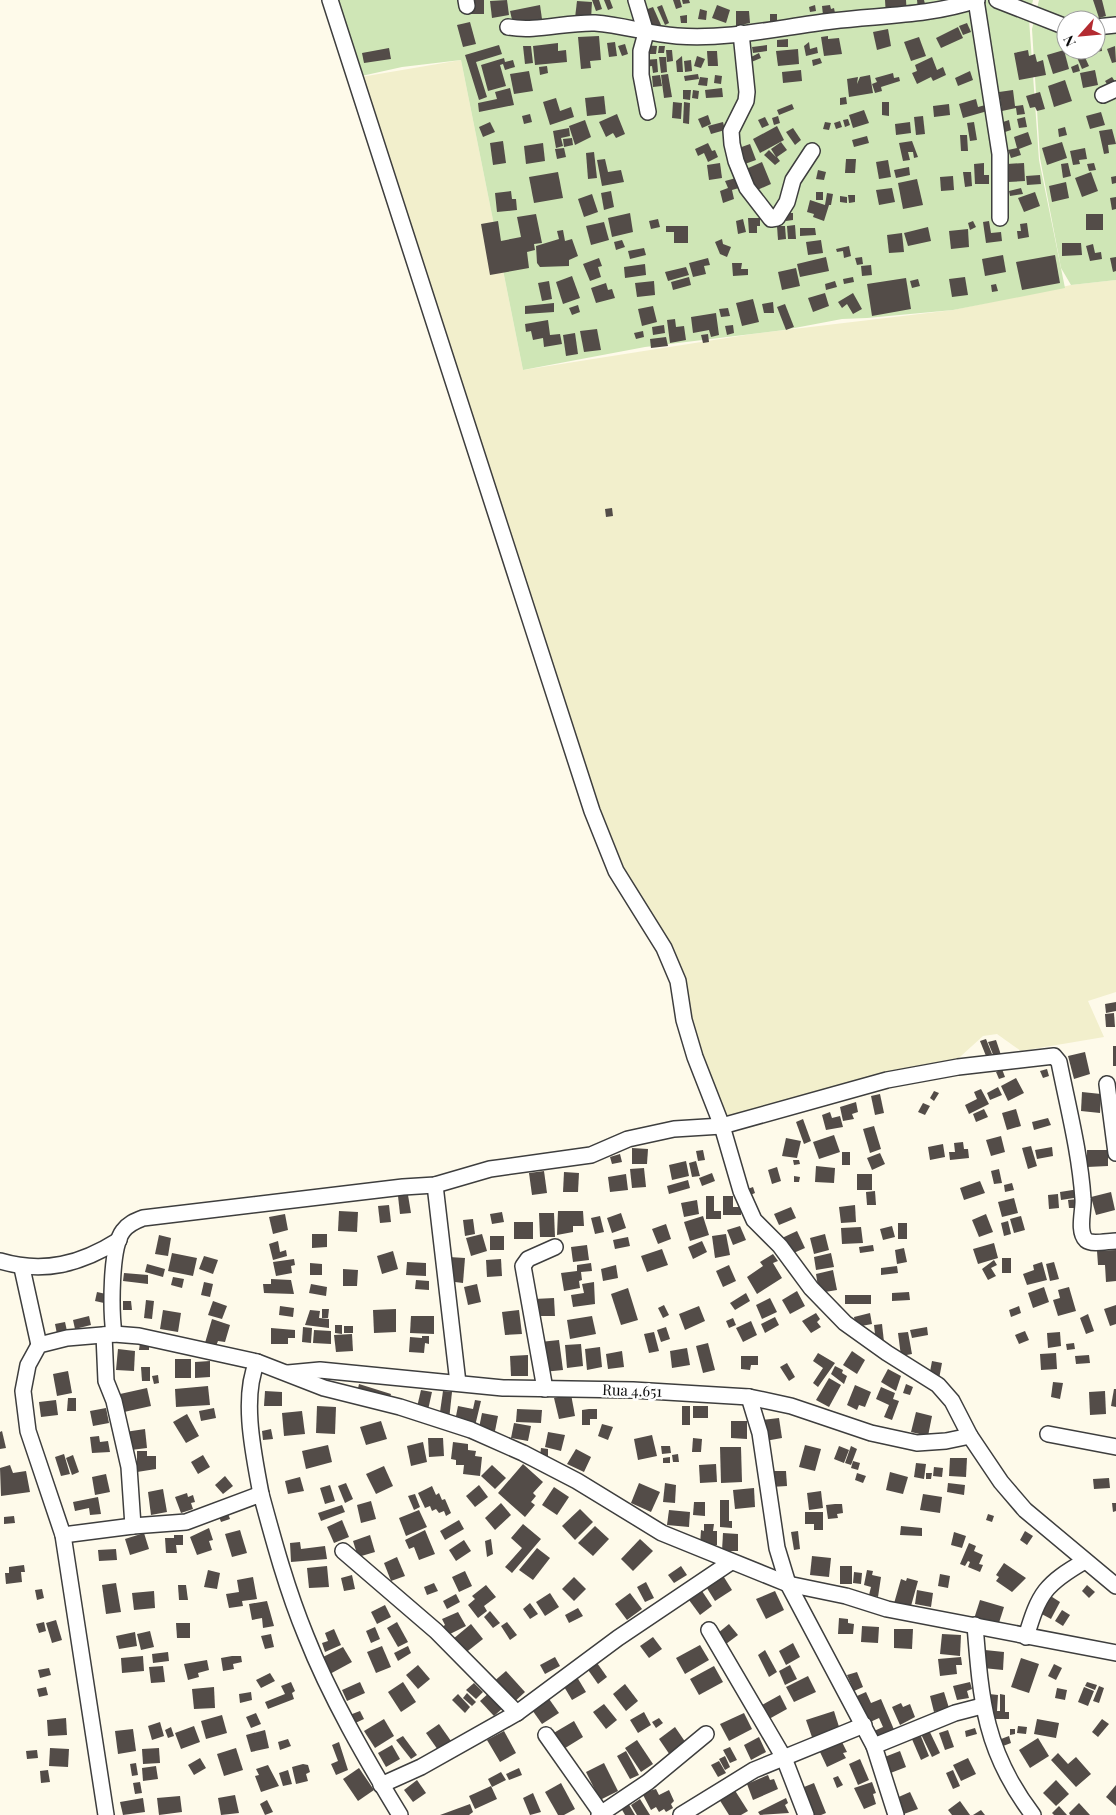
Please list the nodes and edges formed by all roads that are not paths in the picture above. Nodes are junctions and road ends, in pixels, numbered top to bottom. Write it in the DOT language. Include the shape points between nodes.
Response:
graph roads {
  1 [pos="330,0"];
  2 [pos="636,0"];
  3 [pos="977,0"];
  4 [pos="998,0"];
  5 [pos="1033,7"];
  6 [pos="1056,22"];
  7 [pos="508,27"];
  8 [pos="646,33"];
  9 [pos="741,33"];
  10 [pos="648,112"];
  11 [pos="812,151"];
  12 [pos="1000,218"];
  13 [pos="1108,1084"];
  14 [pos="722,1126"];
  15 [pos="1116,1153"];
  16 [pos="435,1185"];
  17 [pos="119,1240"];
  18 [pos="1116,1241"];
  19 [pos="555,1247"];
  20 [pos="0,1261"];
  21 [pos="22,1268"];
  22 [pos="109,1334"];
  23 [pos="39,1345"];
  24 [pos="258,1362"];
  25 [pos="286,1373"];
  26 [pos="458,1383"];
  27 [pos="545,1389"];
  28 [pos="749,1397"];
  29 [pos="1048,1434"];
  30 [pos="970,1436"];
  31 [pos="1116,1447"];
  32 [pos="261,1494"];
  33 [pos="133,1526"];
  34 [pos="64,1535"];
  35 [pos="343,1550"];
  36 [pos="1085,1561"];
  37 [pos="731,1562"];
  38 [pos="788,1584"];
  39 [pos="1116,1586"];
  40 [pos="975,1625"];
  41 [pos="708,1630"];
  42 [pos="1026,1636"];
  43 [pos="1116,1653"];
  44 [pos="982,1706"];
  45 [pos="517,1713"];
  46 [pos="864,1725"];
  47 [pos="546,1734"];
  48 [pos="706,1734"];
  49 [pos="874,1746"];
  50 [pos="784,1758"];
  51 [pos="381,1785"];
  52 [pos="600,1814"];
  53 [pos="106,1815"];
  54 [pos="400,1815"];
  55 [pos="681,1815"];
  56 [pos="806,1815"];
  57 [pos="896,1815"];
  58 [pos="1033,1815"];
  1 -- 14 [label="street" via="592,811 616,871 664,948 678,981 684,1020 695,1057"];
  2 -- 8 [label="street"];
  3 -- 9 [label="street" via="901,16"];
  3 -- 12 [label="street" via="1000,154"];
  4 -- 5 [label="street"];
  5 -- 6 [label="street"];
  7 -- 8 [label="street" via="534,29 593,23"];
  8 -- 9 [label="street" via="678,36"];
  8 -- 10 [label="street" via="641,51 641,75"];
  9 -- 11 [label="street" via="747,92 731,131 732,144 747,188 771,219 777,218 782,211 793,180"];
  13 -- 15 [label="street"];
  14 -- 16 [label="street" via="674,1129 628,1139 591,1155 490,1169"];
  14 -- 18 [label="street" via="887,1080 958,1067 1054,1056 1059,1062 1080,1171 1084,1200 1082,1231 1085,1239 1091,1242"];
  14 -- 30 [label="street" via="741,1191 754,1220 845,1323 938,1385 952,1401"];
  16 -- 17 [label="street" via="142,1218 128,1226"];
  16 -- 26 [label="street"];
  17 -- 21 [label="street" via="76,1262"];
  17 -- 22 [label="street"];
  19 -- 27 [label="street" via="528,1259 523,1266"];
  20 -- 21 [label="street"];
  21 -- 23 [label="street"];
  22 -- 23 [label="street" via="67,1338"];
  22 -- 24 [label="street" via="139,1336"];
  22 -- 33 [label="street" via="106,1381 114,1401 129,1467"];
  23 -- 34 [label="street" via="28,1365 23,1391 31,1440"];
  24 -- 25 [label="street"];
  24 -- 32 [label="street" via="251,1376 249,1401"];
  25 -- 26 [label="street, Rua 4.651" via="320,1370"];
  25 -- 37 [label="street" via="338,1393 400,1407 470,1430 577,1481 662,1533"];
  26 -- 27 [label="street, Rua 4.651"];
  27 -- 28 [label="street, Rua 4.651"];
  28 -- 30 [label="street, Rua 4.651" via="791,1406 871,1433 917,1443 946,1442"];
  28 -- 38 [label="street" via="760,1433 777,1548"];
  29 -- 31 [label="street"];
  30 -- 36 [label="street" via="1024,1510"];
  32 -- 33 [label="street" via="186,1522"];
  32 -- 51 [label="street" via="278,1559 306,1637"];
  33 -- 34 [label="street"];
  34 -- 53 [label="street"];
  35 -- 45 [label="street" via="436,1631"];
  36 -- 39 [label="street"];
  36 -- 42 [label="street" via="1050,1584 1035,1606"];
  37 -- 38 [label="street"];
  37 -- 45 [label="street" via="618,1638"];
  38 -- 40 [label="street" via="846,1596 887,1609"];
  38 -- 46 [label="street"];
  40 -- 42 [label="street"];
  40 -- 44 [label="street"];
  41 -- 50 [label="street"];
  42 -- 43 [label="street"];
  44 -- 49 [label="street"];
  44 -- 58 [label="street" via="998,1759"];
  45 -- 51 [label="street" via="421,1767"];
  46 -- 49 [label="street"];
  46 -- 50 [label="street"];
  47 -- 52 [label="street"];
  48 -- 52 [label="street" via="648,1782"];
  49 -- 57 [label="street"];
  50 -- 55 [label="street" via="754,1770"];
  50 -- 56 [label="street"];
  51 -- 54 [label="street"];
}
